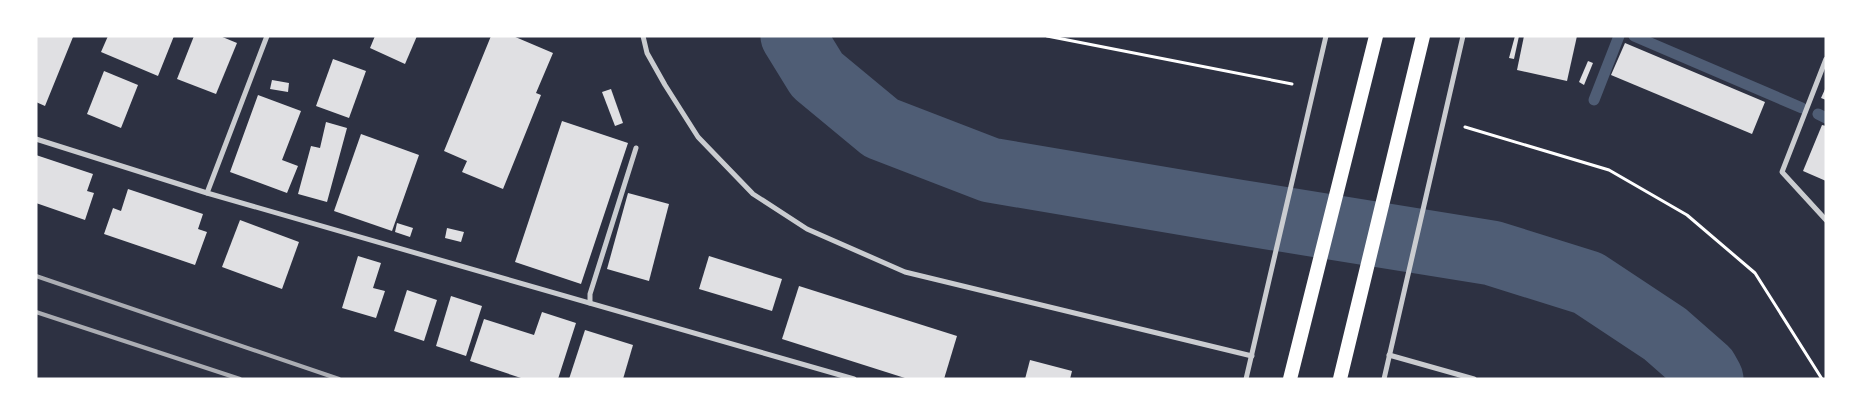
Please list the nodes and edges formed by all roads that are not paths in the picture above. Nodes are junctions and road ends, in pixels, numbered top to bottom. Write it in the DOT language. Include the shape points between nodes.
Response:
graph roads {
  1 [pos="267,36"];
  2 [pos="643,36"];
  3 [pos="1326,36"];
  4 [pos="1376,36"];
  5 [pos="1423,36"];
  6 [pos="1463,36"];
  7 [pos="1826,59"];
  8 [pos="36,139"];
  9 [pos="636,148"];
  10 [pos="207,193"];
  11 [pos="1826,220"];
  12 [pos="590,303"];
  13 [pos="1389,355"];
  14 [pos="1252,356"];
  15 [pos="854,379"];
  16 [pos="1246,379"];
  17 [pos="1290,379"];
  18 [pos="1340,379"];
  19 [pos="1384,379"];
  20 [pos="1474,379"];
  1 -- 10 [label="street"];
  2 -- 14 [label="street" via="647,53 698,137 753,194 807,229 905,272"];
  3 -- 14 [label="street"];
  4 -- 17 [label="highway"];
  5 -- 18 [label="highway"];
  6 -- 13 [label="street"];
  7 -- 11 [label="street" via="1782,172"];
  8 -- 10 [label="street"];
  9 -- 12 [label="street" via="590,294"];
  10 -- 12 [label="street"];
  12 -- 15 [label="street"];
  13 -- 19 [label="street"];
  13 -- 20 [label="street"];
  14 -- 16 [label="street"];
}
